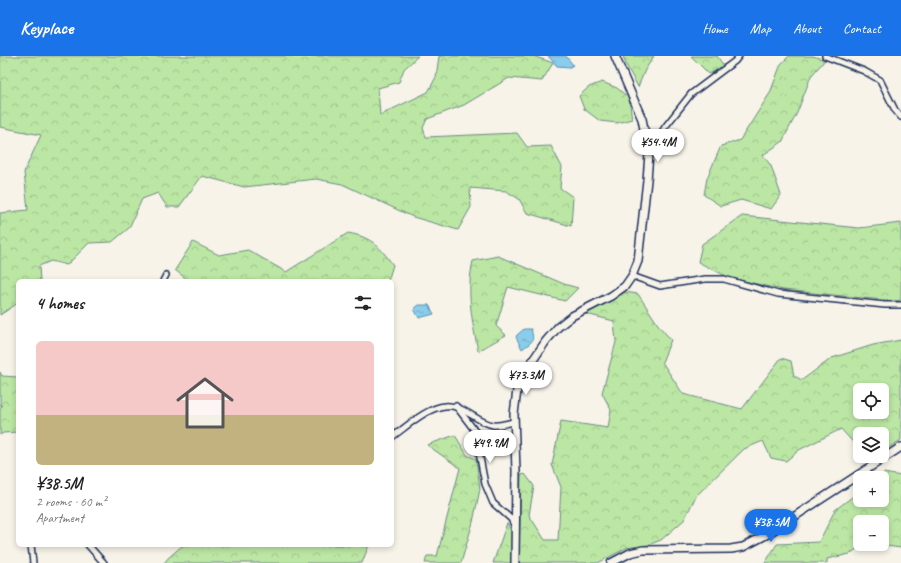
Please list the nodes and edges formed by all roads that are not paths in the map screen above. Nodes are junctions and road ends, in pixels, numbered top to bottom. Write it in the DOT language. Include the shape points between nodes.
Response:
graph roads {
  1 [pos="615,56"];
  2 [pos="739,56"];
  3 [pos="825,56"];
  4 [pos="901,117"];
  5 [pos="649,154"];
  6 [pos="166,275"];
  7 [pos="632,276"];
  8 [pos="164,279"];
  9 [pos="901,304"];
  10 [pos="456,406"];
  11 [pos="514,422"];
  12 [pos="394,436"];
  13 [pos="901,447"];
  14 [pos="515,528"];
  15 [pos="31,547"];
  16 [pos="90,547"];
  17 [pos="33,563"];
  18 [pos="104,563"];
  19 [pos="515,563"];
  20 [pos="611,563"];
  1 -- 5 [label="street" via="642,120"];
  2 -- 5 [label="street" via="691,94 665,127"];
  3 -- 4 [label="street" via="880,80"];
  5 -- 7 [label="street" via="638,261"];
  6 -- 8 [label="street"];
  7 -- 9 [label="street" via="660,286 705,279 724,279 778,294 884,305"];
  7 -- 11 [label="street" via="625,286 611,296 572,316 546,341 531,363 518,390"];
  10 -- 11 [label="street" via="484,422 500,425"];
  10 -- 12 [label="street" via="434,409"];
  10 -- 14 [label="street" via="475,431 484,484 492,502 511,520"];
  11 -- 14 [label="street"];
  13 -- 20 [label="street" via="766,535 743,547 644,550"];
  14 -- 19 [label="street"];
  15 -- 17 [label="street"];
  16 -- 18 [label="street"];
}
